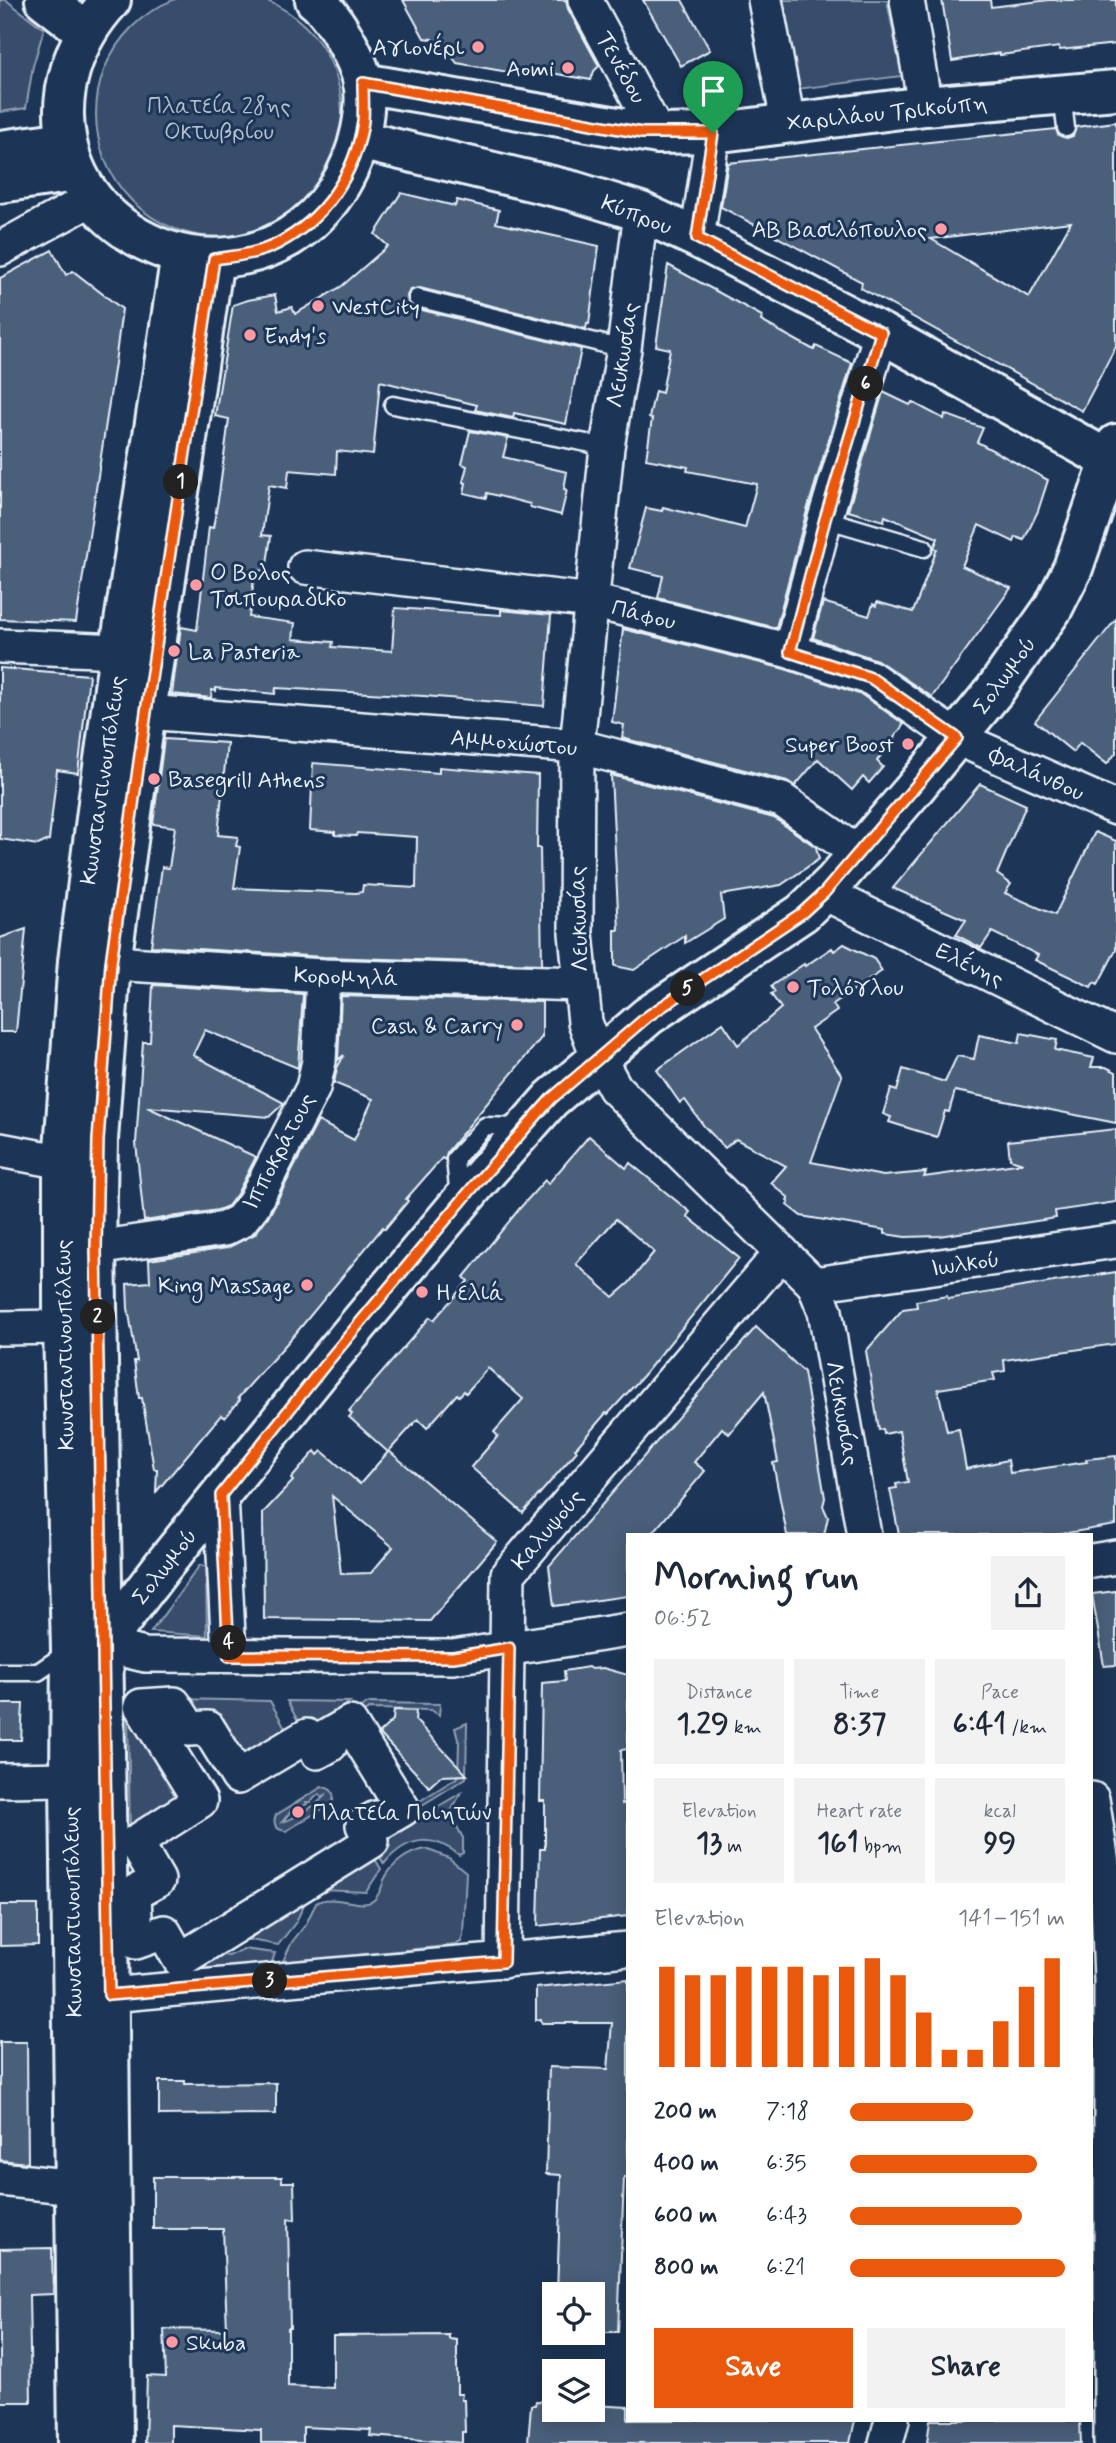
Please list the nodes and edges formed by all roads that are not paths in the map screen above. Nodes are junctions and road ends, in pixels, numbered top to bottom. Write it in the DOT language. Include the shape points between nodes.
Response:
graph roads {
  1 [pos="45,0"];
  2 [pos="111,0"];
  3 [pos="585,0"];
  4 [pos="765,0"];
  5 [pos="907,0"];
  6 [pos="322,2"];
  7 [pos="85,31"];
  8 [pos="363,83"];
  9 [pos="1116,90"];
  10 [pos="925,106"];
  11 [pos="788,122"];
  12 [pos="713,133"];
  13 [pos="658,134"];
  14 [pos="359,140"];
  15 [pos="0,150"];
  16 [pos="79,170"];
  17 [pos="0,183"];
  18 [pos="641,212"];
  19 [pos="697,238"];
  20 [pos="0,248"];
  21 [pos="198,257"];
  22 [pos="417,298"];
  23 [pos="881,333"];
  24 [pos="624,349"];
  25 [pos="393,405"];
  26 [pos="607,447"];
  27 [pos="1114,456"];
  28 [pos="825,519"];
  29 [pos="924,548"];
  30 [pos="305,567"];
  31 [pos="592,601"];
  32 [pos="0,646"];
  33 [pos="121,651"];
  34 [pos="790,652"];
  35 [pos="146,712"];
  36 [pos="957,738"];
  37 [pos="577,746"];
  38 [pos="1116,808"];
  39 [pos="859,854"];
  40 [pos="824,893"];
  41 [pos="111,963"];
  42 [pos="323,976"];
  43 [pos="581,984"];
  44 [pos="1116,1036"];
  45 [pos="598,1057"];
  46 [pos="0,1150"];
  47 [pos="63,1162"];
  48 [pos="1116,1241"];
  49 [pos="96,1248"];
  50 [pos="782,1252"];
  51 [pos="814,1284"];
  52 [pos="63,1327"];
  53 [pos="0,1328"];
  54 [pos="221,1495"];
  55 [pos="864,1533"];
  56 [pos="1116,1558"];
  57 [pos="1093,1561"];
  58 [pos="626,1630"];
  59 [pos="87,1647"];
  60 [pos="509,1648"];
  61 [pos="229,1656"];
  62 [pos="0,1672"];
  63 [pos="70,1779"];
  64 [pos="0,1780"];
  65 [pos="1093,1808"];
  66 [pos="372,1841"];
  67 [pos="1105,1901"];
  68 [pos="626,1949"];
  69 [pos="503,1962"];
  70 [pos="109,1995"];
  71 [pos="1114,2043"];
  72 [pos="1101,2159"];
  73 [pos="0,2179"];
  74 [pos="75,2187"];
  75 [pos="891,2422"];
  76 [pos="78,2443"];
  77 [pos="113,2443"];
  78 [pos="886,2443"];
  79 [pos="1111,2443"];
  1 -- 7 [label="main road"];
  2 -- 7 [label="main road"];
  3 -- 13 [label="street, Τενέδου"];
  4 -- 11 [label="street"];
  5 -- 10 [label="street"];
  6 -- 8 [label="main road"];
  7 -- 16 [label="main road" via="68,73 64,108"];
  8 -- 13 [label="main road"];
  8 -- 14 [label="main road"];
  9 -- 10 [label="main road, Χαριλάου Τρικούπη" via="1064,111"];
  10 -- 11 [label="main road, Χαριλάου Τρικούπη"];
  11 -- 12 [label="main road, Χαριλάου Τρικούπη"];
  12 -- 13 [label="main road, Χαριλάου Τρικούπη"];
  12 -- 19 [label="street"];
  14 -- 18 [label="main road, Κύπρου" via="573,191"];
  14 -- 21 [label="main road" via="345,177 327,205 303,228 275,245 243,256"];
  15 -- 16 [label="main road"];
  16 -- 17 [label="main road"];
  16 -- 20 [label="street"];
  16 -- 21 [label="main road" via="116,223 144,242"];
  18 -- 19 [label="main road, Κύπρου"];
  18 -- 24 [label="street, Λευκωσίας"];
  19 -- 23 [label="main road, Κύπρου"];
  21 -- 33 [label="main road, Κωνσταντινουπόλεως"];
  21 -- 35 [label="main road, Κωνσταντινουπόλεως"];
  22 -- 24 [label="lane"];
  23 -- 27 [label="main road, Κύπρου"];
  23 -- 28 [label="street"];
  24 -- 26 [label="street, Λευκωσίας"];
  25 -- 26 [label="lane"];
  26 -- 31 [label="street, Λευκωσίας"];
  27 -- 36 [label="main road, Σολωμού" via="1073,568 1053,608"];
  28 -- 29 [label="lane"];
  28 -- 34 [label="street"];
  30 -- 31 [label="street, Πάφου"];
  31 -- 34 [label="street, Πάφου"];
  31 -- 37 [label="street, Λευκωσίας"];
  32 -- 33 [label="street"];
  33 -- 47 [label="main road, Κωνσταντινουπόλεως" via="78,961"];
  34 -- 36 [label="street, Πάφου" via="871,678"];
  35 -- 37 [label="street, Αμμοχώστου"];
  35 -- 41 [label="main road, Κωνσταντινουπόλεως"];
  36 -- 38 [label="street, Φαλάνθου"];
  36 -- 39 [label="main road, Σολωμού"];
  37 -- 39 [label="street, Αμμοχώστου" via="782,800"];
  37 -- 43 [label="street, Λευκωσίας" via="576,933"];
  39 -- 40 [label="main road, Σολωμού"];
  40 -- 44 [label="street, Ελένης"];
  40 -- 45 [label="main road, Σολωμού" via="802,913 648,1016"];
  41 -- 42 [label="street, Κορομηλά"];
  41 -- 49 [label="main road, Κωνσταντινουπόλεως" via="98,1140"];
  42 -- 43 [label="street, Κορομηλά"];
  42 -- 49 [label="street, Ιπποκράτους" via="313,1088 240,1222 224,1229"];
  43 -- 45 [label="street, Λευκωσίας" via="585,1022"];
  45 -- 50 [label="street, Λευκωσίας" via="615,1088"];
  45 -- 54 [label="main road, Σολωμού" via="525,1127"];
  46 -- 47 [label="street"];
  47 -- 52 [label="main road, Κωνσταντινουπόλεως"];
  48 -- 51 [label="street, Ιωλκού"];
  49 -- 59 [label="main road, Κωνσταντινουπόλεως"];
  50 -- 51 [label="street, Λευκωσίας"];
  50 -- 60 [label="street, Καλυψούς" via="508,1574"];
  51 -- 55 [label="street, Λευκωσίας" via="825,1311"];
  52 -- 53 [label="street"];
  52 -- 59 [label="main road, Κωνσταντινουπόλεως"];
  54 -- 59 [label="main road, Σολωμού"];
  54 -- 61 [label="street, Σολωμού"];
  56 -- 57 [label="street"];
  58 -- 60 [label="street"];
  59 -- 61 [label="street" via="145,1655"];
  59 -- 62 [label="lane" via="38,1672"];
  59 -- 63 [label="main road, Κωνσταντινουπόλεως"];
  59 -- 70 [label="main road, Κωνσταντινουπόλεως"];
  60 -- 61 [label="street" via="453,1657"];
  60 -- 69 [label="street, Καλυψούς"];
  63 -- 64 [label="street"];
  63 -- 74 [label="main road, Κωνσταντινουπόλεως"];
  65 -- 67 [label="street"];
  66 -- 66 [label="street" via="180,1960 163,1932 136,1941 134,1893 158,1880 136,1842 200,1801 141,1706 174,1704 190,1729 208,1728 238,1777 307,1736 317,1752 330,1745 326,1737 350,1723 402,1808 379,1823 376,1818 363,1825"];
  67 -- 71 [label="street"];
  68 -- 69 [label="street"];
  69 -- 70 [label="street"];
  70 -- 77 [label="main road, Κωνσταντινουπόλεως"];
  71 -- 72 [label="street"];
  72 -- 79 [label="street"];
  73 -- 74 [label="street"];
  74 -- 76 [label="main road, Κωνσταντινουπόλεως"];
  75 -- 78 [label="street"];
}
